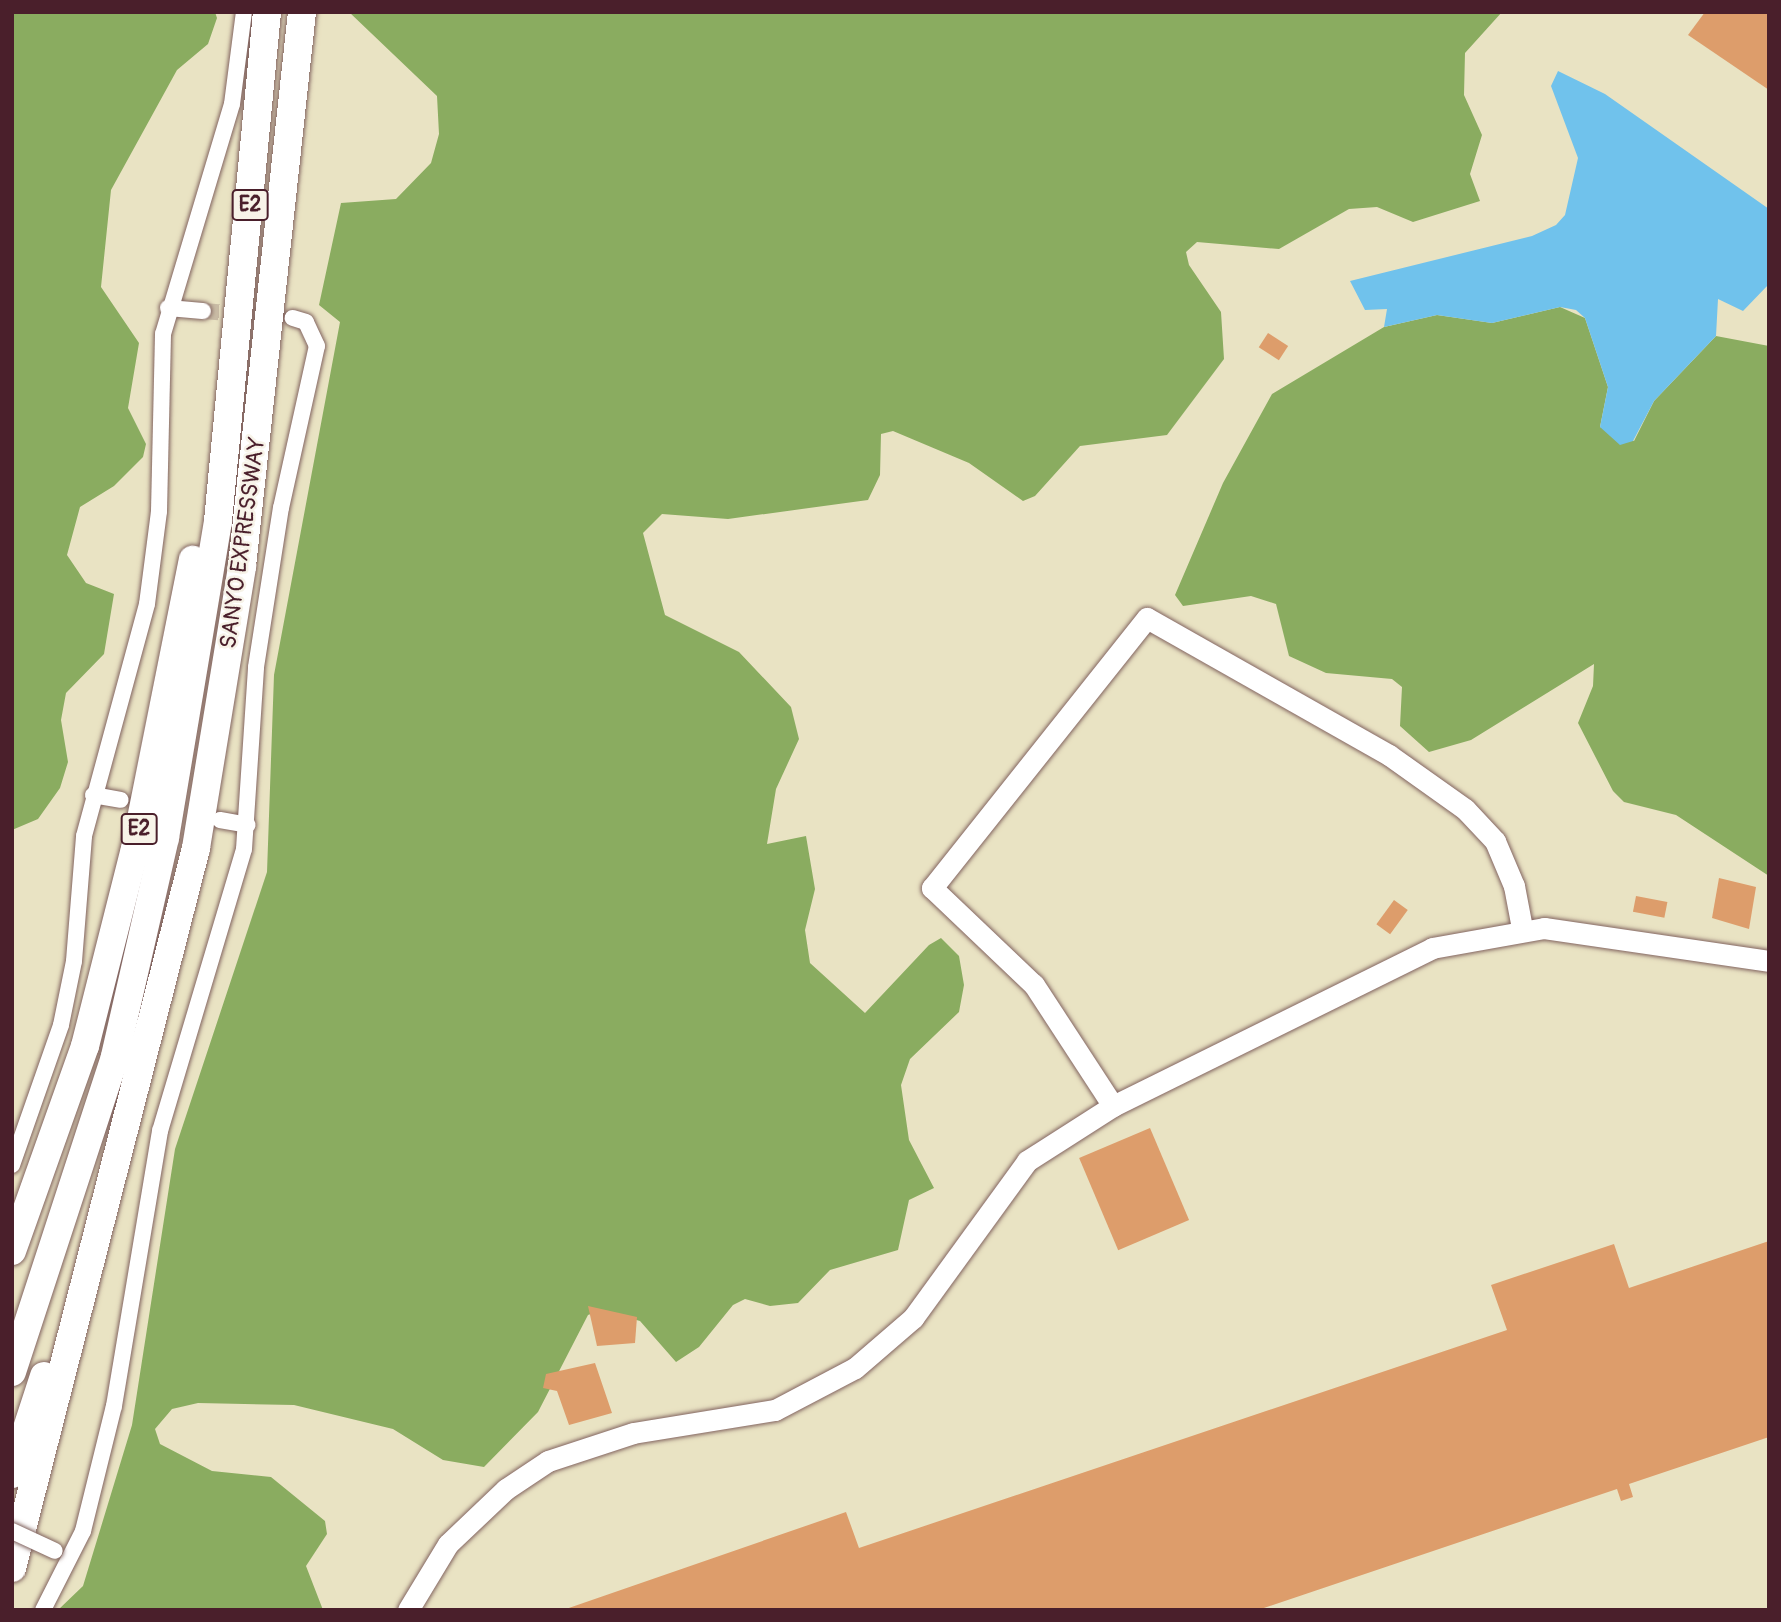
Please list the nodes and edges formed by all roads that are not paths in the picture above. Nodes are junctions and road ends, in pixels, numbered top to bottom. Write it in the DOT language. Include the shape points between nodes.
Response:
graph roads {
  1 [pos="244,12"];
  2 [pos="267,12"];
  3 [pos="303,12"];
  4 [pos="168,308"];
  5 [pos="203,311"];
  6 [pos="293,318"];
  7 [pos="232,398"];
  8 [pos="93,795"];
  9 [pos="121,800"];
  10 [pos="220,820"];
  11 [pos="248,825"];
  12 [pos="1522,928"];
  13 [pos="1769,961"];
  14 [pos="143,1067"];
  15 [pos="1113,1106"];
  16 [pos="12,1165"];
  17 [pos="12,1251"];
  18 [pos="12,1372"];
  19 [pos="12,1474"];
  20 [pos="12,1531"];
  21 [pos="61,1554"];
  22 [pos="12,1568"];
  23 [pos="43,1610"];
  24 [pos="408,1610"];
  1 -- 4 [label="street" via="232,104"];
  2 -- 7 [label="highway, E2"];
  3 -- 14 [label="highway, SANYO EXPRESSWAY / E2" via="242,566 196,848"];
  4 -- 5 [label="street"];
  4 -- 8 [label="street" via="159,511 147,604"];
  6 -- 11 [label="street" via="306,322 317,346 281,508 256,667"];
  7 -- 17 [label="highway, E2" via="200,517 135,849 85,1046"];
  7 -- 18 [label="highway" via="165,838 111,1069"];
  8 -- 9 [label="street"];
  8 -- 16 [label="street" via="61,1025"];
  10 -- 11 [label="street"];
  11 -- 21 [label="street" via="216,956 160,1132 114,1406 83,1531"];
  12 -- 13 [label="street"];
  12 -- 15 [label="street" via="1432,948"];
  12 -- 15 [label="street" via="1495,841 1465,809 1389,755 1147,618 932,888 1034,985"];
  14 -- 19 [label="highway"];
  14 -- 22 [label="highway"];
  15 -- 24 [label="street" via="1027,1161 914,1318 855,1368 775,1410 633,1433 548,1461 506,1489 448,1544"];
  20 -- 21 [label="street, bridge"];
  21 -- 23 [label="street"];
}
